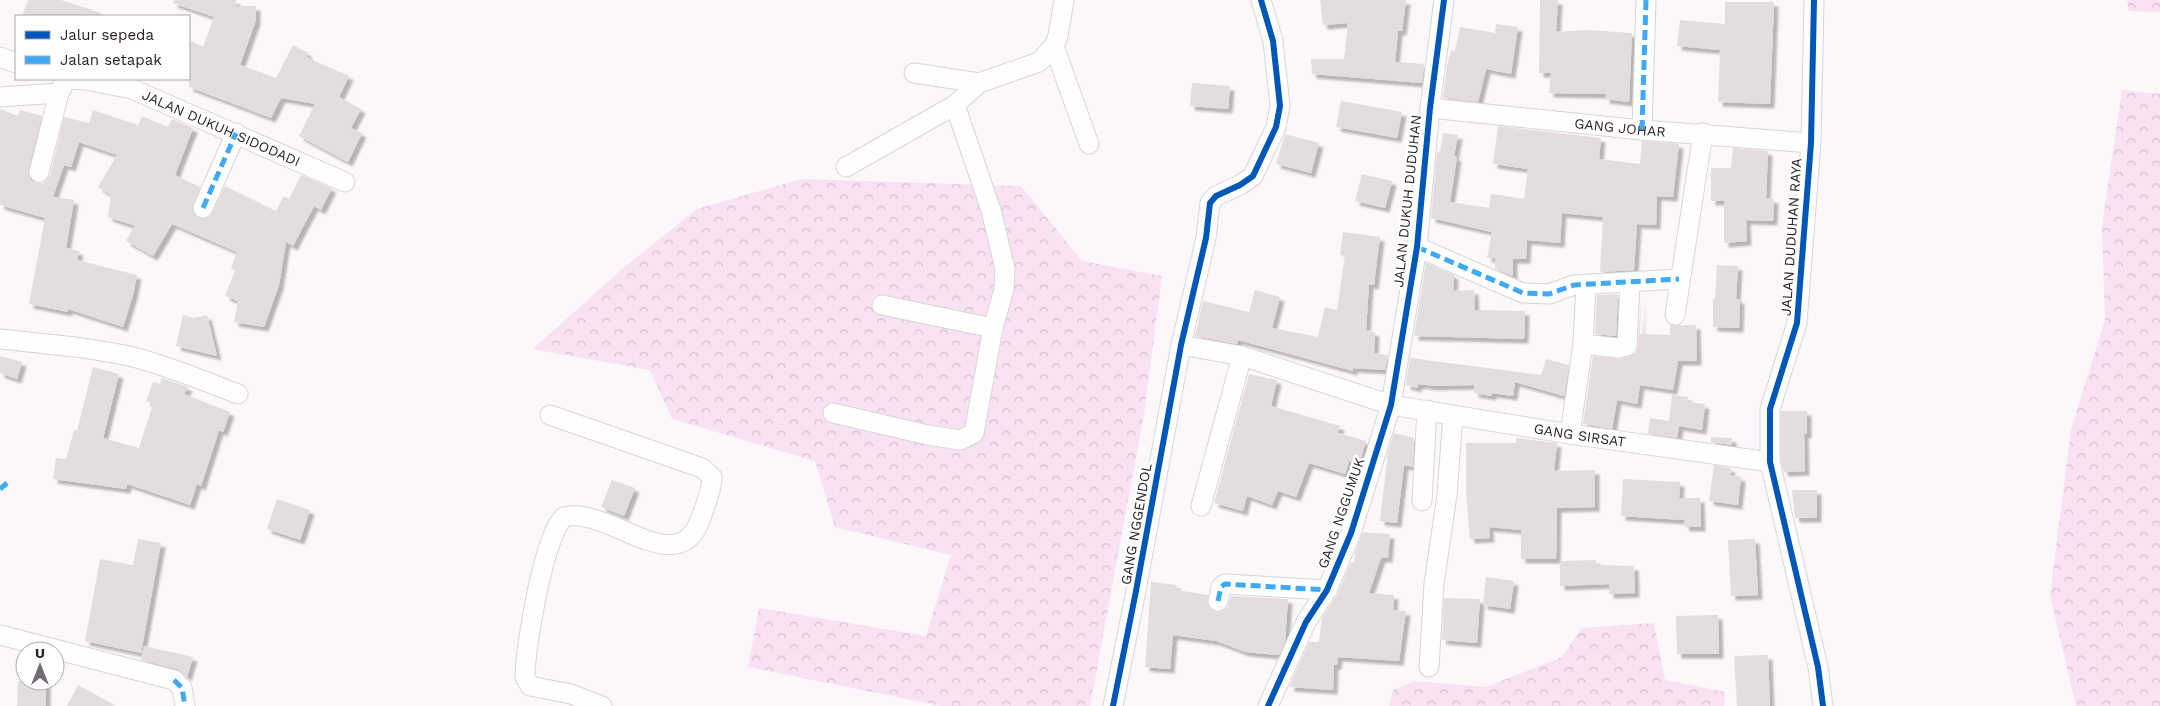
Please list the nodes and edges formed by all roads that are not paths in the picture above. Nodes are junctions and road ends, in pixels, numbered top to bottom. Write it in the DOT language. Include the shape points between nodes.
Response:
graph roads {
  1 [pos="1064,0"];
  2 [pos="1261,0"];
  3 [pos="1444,0"];
  4 [pos="1646,0"];
  5 [pos="1814,0"];
  6 [pos="1054,46"];
  7 [pos="0,57"];
  8 [pos="15,64"];
  9 [pos="914,73"];
  10 [pos="979,83"];
  11 [pos="62,86"];
  12 [pos="0,97"];
  13 [pos="955,106"];
  14 [pos="1430,108"];
  15 [pos="1642,130"];
  16 [pos="236,133"];
  17 [pos="1703,134"];
  18 [pos="1089,144"];
  19 [pos="1811,144"];
  20 [pos="846,167"];
  21 [pos="39,172"];
  22 [pos="345,182"];
  23 [pos="203,208"];
  24 [pos="1417,247"];
  25 [pos="1679,279"];
  26 [pos="1630,283"];
  27 [pos="1586,285"];
  28 [pos="882,306"];
  29 [pos="1675,315"];
  30 [pos="993,328"];
  31 [pos="0,339"];
  32 [pos="1582,344"];
  33 [pos="1181,345"];
  34 [pos="1242,356"];
  35 [pos="238,394"];
  36 [pos="1390,405"];
  37 [pos="1426,410"];
  38 [pos="833,413"];
  39 [pos="550,415"];
  40 [pos="1453,415"];
  41 [pos="1570,434"];
  42 [pos="1770,462"];
  43 [pos="1422,501"];
  44 [pos="1201,506"];
  45 [pos="1327,590"];
  46 [pos="1218,601"];
  47 [pos="0,635"];
  48 [pos="1429,667"];
  49 [pos="185,706"];
  50 [pos="602,706"];
  51 [pos="1112,706"];
  52 [pos="1268,706"];
  53 [pos="1823,706"];
  1 -- 6 [label="street"];
  2 -- 33 [label="street, GANG NGGENDOL" via="1273,41 1280,106 1276,127 1253,176 1216,196 1210,203 1206,238"];
  3 -- 14 [label="street, JALAN DUKUH DUDUHAN"];
  4 -- 15 [label="street"];
  5 -- 19 [label="street, JALAN DUDUHAN RAYA"];
  6 -- 10 [label="street" via="1039,62"];
  6 -- 18 [label="street"];
  7 -- 8 [label="street"];
  9 -- 10 [label="street"];
  10 -- 13 [label="street"];
  11 -- 12 [label="street, JALAN DUKUH SIDODADI"];
  11 -- 16 [label="street, JALAN DUKUH SIDODADI" via="86,80 132,89"];
  11 -- 21 [label="street"];
  13 -- 20 [label="street"];
  13 -- 30 [label="street" via="991,210 1006,269"];
  14 -- 15 [label="street, GANG JOHAR"];
  14 -- 24 [label="street, JALAN DUKUH DUDUHAN"];
  15 -- 17 [label="street, GANG JOHAR"];
  16 -- 22 [label="street, JALAN DUKUH SIDODADI"];
  16 -- 23 [label="street"];
  17 -- 19 [label="street, GANG JOHAR"];
  17 -- 25 [label="street"];
  19 -- 42 [label="street, JALAN DUDUHAN RAYA" via="1797,323 1770,410"];
  24 -- 27 [label="street" via="1523,293 1549,294 1574,285"];
  24 -- 36 [label="street, JALAN DUKUH DUDUHAN"];
  25 -- 26 [label="street"];
  25 -- 29 [label="street"];
  26 -- 27 [label="street"];
  26 -- 32 [label="street" via="1627,346"];
  27 -- 32 [label="street"];
  28 -- 30 [label="street"];
  30 -- 38 [label="street" via="974,433 960,440 952,439"];
  31 -- 35 [label="street" via="96,349 134,357"];
  32 -- 41 [label="street"];
  33 -- 34 [label="street"];
  33 -- 51 [label="street, GANG NGGENDOL"];
  34 -- 36 [label="street"];
  34 -- 44 [label="street"];
  36 -- 37 [label="street, GANG SIRSAT"];
  36 -- 45 [label="street, GANG NGGUMUK" via="1351,533"];
  37 -- 40 [label="street, GANG SIRSAT"];
  37 -- 43 [label="street"];
  39 -- 50 [label="street" via="702,468 712,477 694,535 682,544 663,544 579,515 564,517 558,522 539,585 525,677 530,686 551,689"];
  40 -- 41 [label="street, GANG SIRSAT"];
  40 -- 48 [label="street" via="1447,495 1434,584"];
  41 -- 42 [label="street, GANG SIRSAT"];
  42 -- 53 [label="street, JALAN DUDUHAN RAYA" via="1818,667"];
  45 -- 46 [label="street" via="1225,584 1221,587"];
  45 -- 52 [label="street, GANG NGGUMUK" via="1306,622"];
  47 -- 49 [label="street" via="174,680 182,688"];
}
